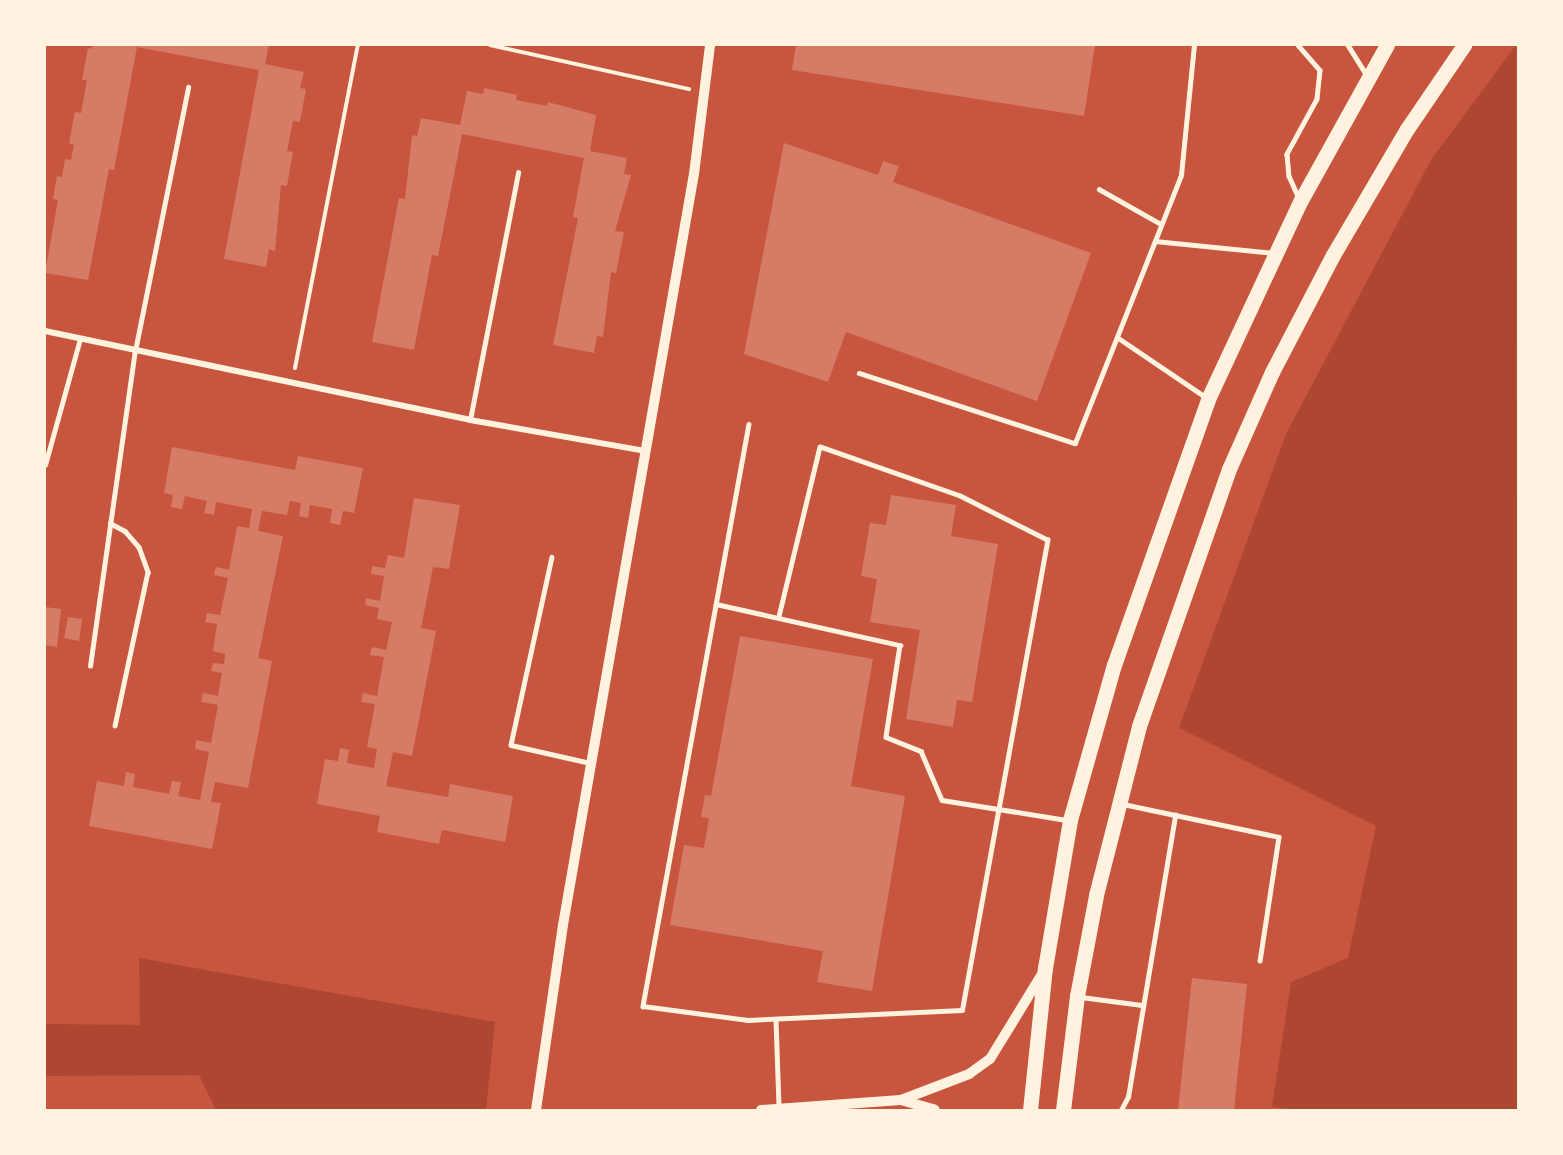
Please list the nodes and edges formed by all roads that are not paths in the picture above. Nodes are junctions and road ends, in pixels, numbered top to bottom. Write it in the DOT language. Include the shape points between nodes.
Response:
graph roads {
  1 [pos="710,45"];
  2 [pos="1194,45"];
  3 [pos="1298,45"];
  4 [pos="1348,45"];
  5 [pos="1387,45"];
  6 [pos="1464,45"];
  7 [pos="1367,77"];
  8 [pos="188,87"];
  9 [pos="518,173"];
  10 [pos="1099,189"];
  11 [pos="1301,200"];
  12 [pos="1161,224"];
  13 [pos="1155,241"];
  14 [pos="1276,253"];
  15 [pos="45,331"];
  16 [pos="1117,336"];
  17 [pos="80,339"];
  18 [pos="135,351"];
  19 [pos="859,373"];
  20 [pos="1208,399"];
  21 [pos="470,420"];
  22 [pos="749,424"];
  23 [pos="646,451"];
  24 [pos="45,465"];
  25 [pos="110,523"];
  26 [pos="552,557"];
  27 [pos="716,604"];
  28 [pos="779,617"];
  29 [pos="90,666"];
  30 [pos="115,726"];
  31 [pos="593,763"];
  32 [pos="1120,804"];
  33 [pos="996,808"];
  34 [pos="1174,815"];
  35 [pos="1070,820"];
  36 [pos="1260,961"];
  37 [pos="1045,968"];
  38 [pos="1077,996"];
  39 [pos="1143,1005"];
  40 [pos="776,1020"];
  41 [pos="901,1100"];
  42 [pos="860,1106"];
  43 [pos="778,1108"];
  44 [pos="536,1110"];
  45 [pos="761,1110"];
  46 [pos="935,1110"];
  47 [pos="1030,1110"];
  48 [pos="1064,1110"];
  49 [pos="1121,1110"];
  1 -- 23 [label="street"];
  2 -- 12 [label="lane" via="1181,175"];
  3 -- 11 [label="lane" via="1320,70 1317,99 1287,154 1289,176"];
  4 -- 7 [label="lane"];
  5 -- 7 [label="main road"];
  6 -- 32 [label="main road" via="1407,129 1333,255 1267,382 1229,469 1163,647"];
  7 -- 11 [label="main road"];
  8 -- 18 [label="lane"];
  9 -- 21 [label="lane"];
  10 -- 12 [label="lane"];
  11 -- 14 [label="main road"];
  12 -- 13 [label="lane"];
  13 -- 14 [label="lane"];
  13 -- 16 [label="lane"];
  14 -- 20 [label="main road"];
  15 -- 17 [label="street"];
  16 -- 19 [label="lane" via="1075,443"];
  16 -- 20 [label="lane"];
  17 -- 18 [label="street"];
  17 -- 24 [label="lane"];
  18 -- 21 [label="street"];
  18 -- 25 [label="lane"];
  20 -- 35 [label="main road" via="1114,665"];
  21 -- 23 [label="street"];
  22 -- 27 [label="lane"];
  23 -- 31 [label="street"];
  25 -- 29 [label="lane"];
  25 -- 30 [label="lane" via="125,531 139,547 148,572"];
  26 -- 31 [label="lane" via="511,745"];
  27 -- 28 [label="lane"];
  27 -- 40 [label="lane" via="643,1006"];
  28 -- 33 [label="lane" via="900,645 886,737 921,751 942,800"];
  28 -- 33 [label="lane" via="820,447 960,496 1047,540"];
  31 -- 44 [label="street"];
  32 -- 34 [label="lane"];
  32 -- 38 [label="main road" via="1096,894"];
  33 -- 35 [label="lane"];
  33 -- 40 [label="lane" via="962,1010"];
  34 -- 36 [label="lane" via="1279,837"];
  34 -- 39 [label="lane"];
  35 -- 37 [label="main road"];
  37 -- 41 [label="street" via="990,1059 935,1089"];
  37 -- 47 [label="main road"];
  38 -- 39 [label="lane"];
  38 -- 48 [label="main road"];
  39 -- 49 [label="lane" via="1128,1097"];
  40 -- 43 [label="lane"];
  41 -- 42 [label="street"];
  41 -- 46 [label="street"];
  42 -- 43 [label="street"];
  43 -- 45 [label="street"];
}
